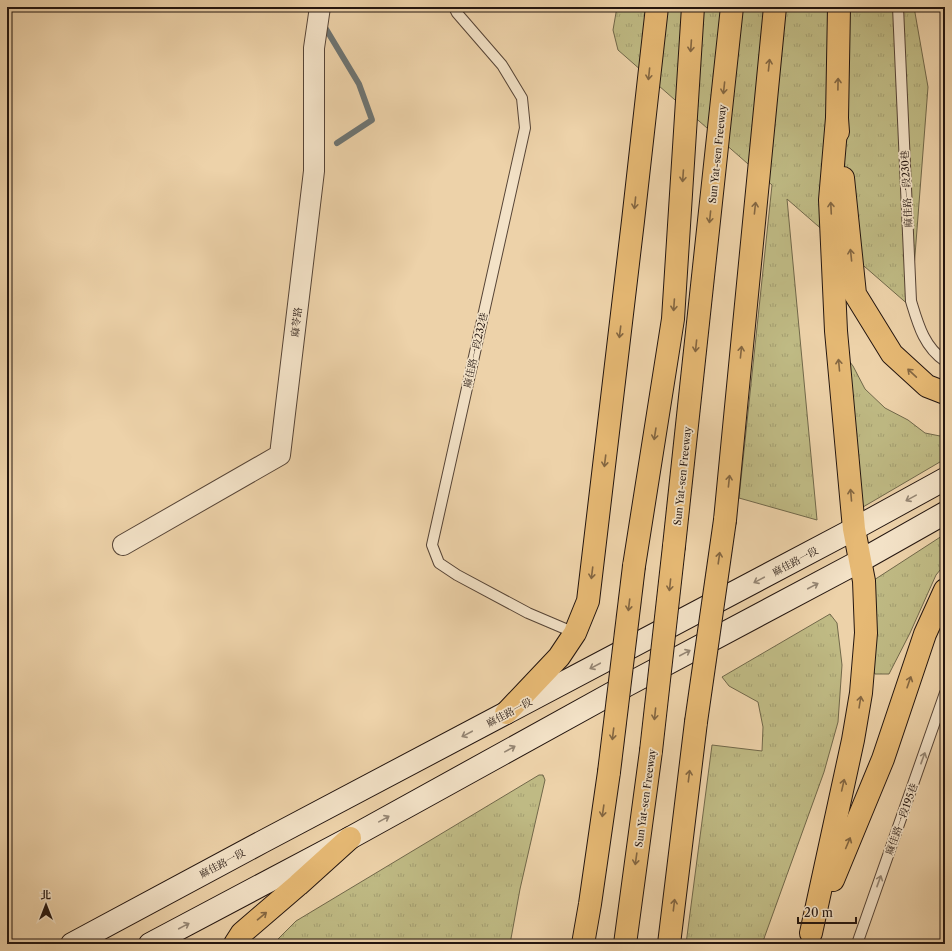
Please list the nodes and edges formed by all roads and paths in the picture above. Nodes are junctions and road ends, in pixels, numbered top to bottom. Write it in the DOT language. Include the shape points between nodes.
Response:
graph roads {
  1 [pos="320,7"];
  2 [pos="454,7"];
  3 [pos="657,7"];
  4 [pos="693,7"];
  5 [pos="732,7"];
  6 [pos="775,7"];
  7 [pos="839,7"];
  8 [pos="898,7"];
  9 [pos="837,118"];
  10 [pos="945,361"];
  11 [pos="945,392"];
  12 [pos="945,479"];
  13 [pos="945,512"];
  14 [pos="854,529"];
  15 [pos="123,545"];
  16 [pos="860,561"];
  17 [pos="945,590"];
  18 [pos="575,633"];
  19 [pos="945,693"];
  20 [pos="506,713"];
  21 [pos="942,713"];
  22 [pos="350,838"];
  23 [pos="809,938"];
  24 [pos="72,944"];
  25 [pos="150,944"];
  26 [pos="235,944"];
  27 [pos="582,944"];
  28 [pos="625,944"];
  29 [pos="669,944"];
  30 [pos="857,944"];
  1 -- 15 [label="street, 麻苓路" via="316,39 314,171 280,455"];
  2 -- 18 [label="lane, 麻佳路一段232巷" via="502,65 522,98 525,128 432,545 439,563 457,575 528,613"];
  3 -- 18 [label="highway, one-way" via="588,601"];
  4 -- 27 [label="highway, one-way, bridge" via="673,319 634,566 609,772"];
  5 -- 28 [label="highway, Sun Yat-sen Freeway, one-way, bridge" via="651,751"];
  29 -- 6 [label="highway, one-way, bridge" via="696,722 725,520"];
  9 -- 7 [label="highway, one-way"];
  8 -- 10 [label="lane, 麻佳路一段230巷" via="911,301 920,332 936,355"];
  11 -- 9 [label="highway, one-way" via="927,386 892,354 855,294"];
  14 -- 9 [label="highway, one-way" via="836,331 830,200"];
  12 -- 14 [label="main road, 麻佳路一段, one-way"];
  13 -- 16 [label="main road"];
  14 -- 16 [label="highway"];
  14 -- 20 [label="main road, 麻佳路一段, one-way"];
  22 -- 16 [label="main road, one-way" via="627,684"];
  23 -- 16 [label="highway, one-way" via="861,693 866,633 864,581"];
  23 -- 17 [label="highway, one-way" via="883,759 925,634"];
  18 -- 20 [label="highway" via="559,657"];
  19 -- 21 [label="lane, 麻佳路一段195巷"];
  20 -- 24 [label="main road, 麻佳路一段, one-way"];
  30 -- 21 [label="lane, 麻佳路一段195巷, one-way"];
  25 -- 22 [label="main road, one-way"];
  26 -- 22 [label="highway, one-way" via="242,933"];
}
